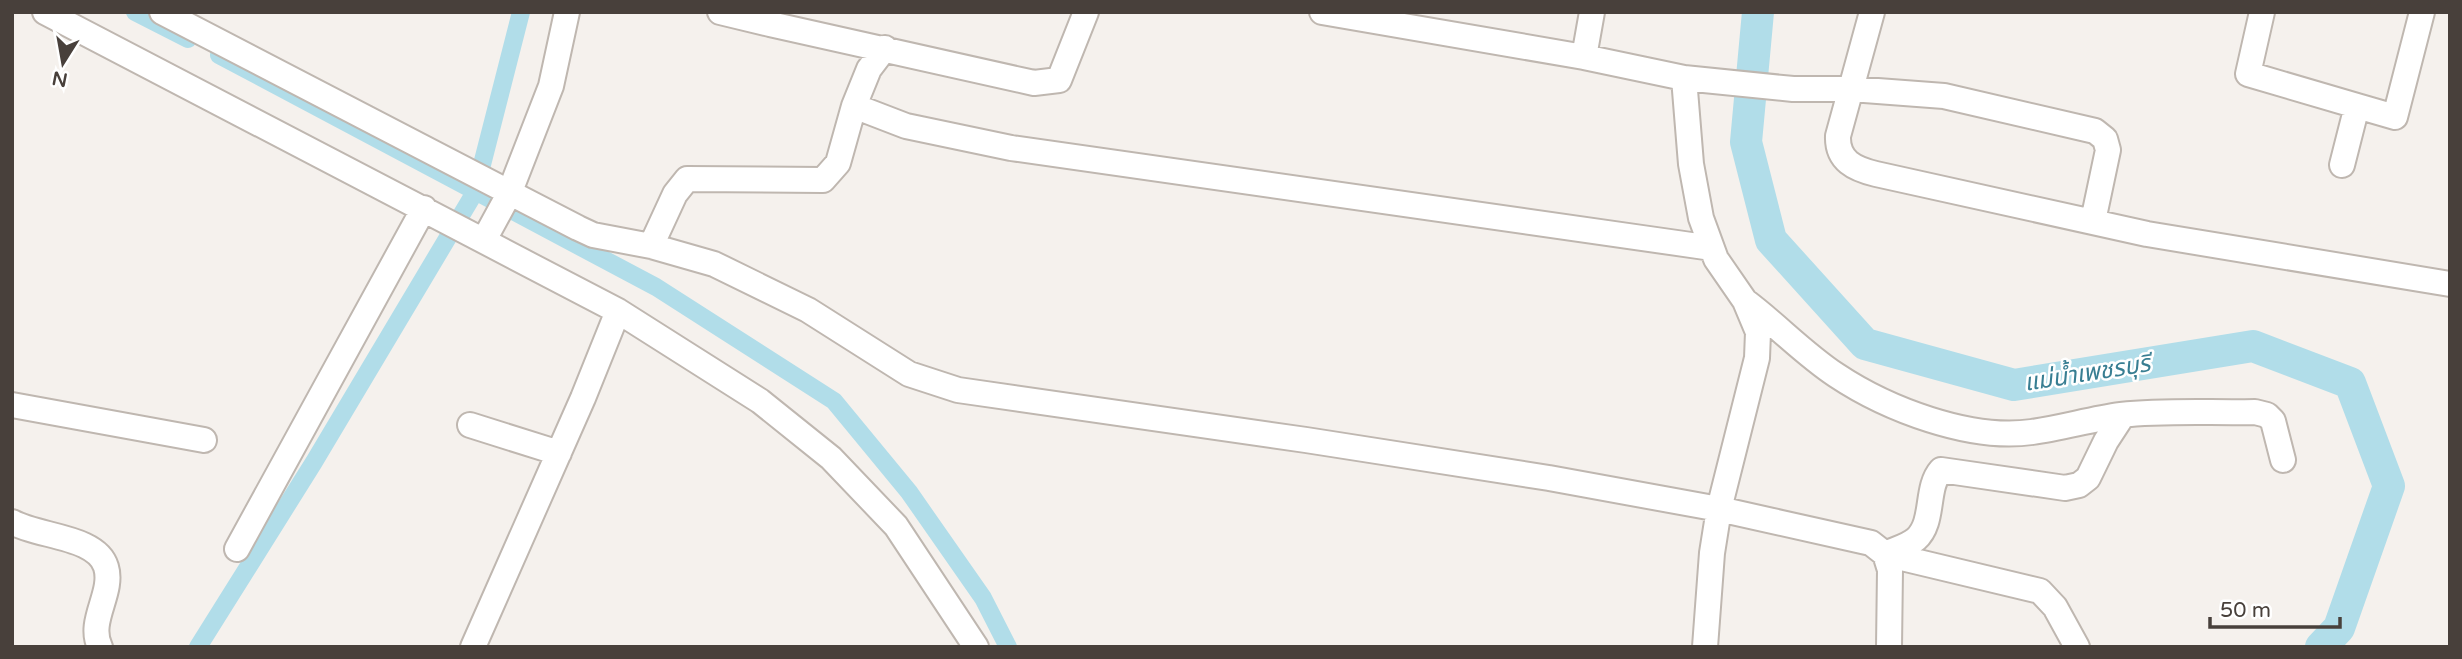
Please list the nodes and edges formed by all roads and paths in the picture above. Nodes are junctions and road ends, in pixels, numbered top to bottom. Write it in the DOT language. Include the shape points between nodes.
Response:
graph roads {
  1 [pos="45,12"];
  2 [pos="162,12"];
  3 [pos="567,12"];
  4 [pos="720,12"];
  5 [pos="1086,12"];
  6 [pos="1322,12"];
  7 [pos="1592,12"];
  8 [pos="1872,12"];
  9 [pos="2262,12"];
  10 [pos="2422,12"];
  11 [pos="768,18"];
  12 [pos="886,48"];
  13 [pos="1584,57"];
  14 [pos="1684,78"];
  15 [pos="1851,89"];
  16 [pos="854,106"];
  17 [pos="2357,106"];
  18 [pos="2342,165"];
  19 [pos="502,190"];
  20 [pos="428,211"];
  21 [pos="2093,221"];
  22 [pos="477,236"];
  23 [pos="652,246"];
  24 [pos="1712,248"];
  25 [pos="2450,284"];
  26 [pos="1745,301"];
  27 [pos="618,311"];
  28 [pos="12,405"];
  29 [pos="2123,415"];
  30 [pos="470,425"];
  31 [pos="204,440"];
  32 [pos="559,453"];
  33 [pos="2283,460"];
  34 [pos="1719,509"];
  35 [pos="12,522"];
  36 [pos="237,549"];
  37 [pos="1885,554"];
  38 [pos="100,647"];
  39 [pos="472,647"];
  40 [pos="976,647"];
  41 [pos="1705,647"];
  42 [pos="1889,647"];
  43 [pos="2077,647"];
  1 -- 20 [label="street"];
  2 -- 19 [label="street"];
  3 -- 19 [label="street" via="551,86"];
  4 -- 11 [label="street"];
  5 -- 12 [label="street" via="1059,80 1034,83"];
  6 -- 13 [label="street"];
  7 -- 13 [label="street"];
  8 -- 15 [label="street"];
  9 -- 17 [label="street" via="2248,74"];
  10 -- 17 [label="street" via="2395,117"];
  11 -- 12 [label="street"];
  12 -- 16 [label="street" via="869,69"];
  13 -- 14 [label="street"];
  14 -- 15 [label="street" via="1793,89"];
  14 -- 24 [label="street" via="1696,192"];
  15 -- 21 [label="street" via="1838,143 1851,165"];
  15 -- 21 [label="street" via="1944,96 2095,131 2105,139 2108,150"];
  16 -- 23 [label="street" via="838,163 823,180 687,179 675,194"];
  16 -- 24 [label="street" via="906,126 1011,148"];
  17 -- 18 [label="street"];
  19 -- 22 [label="street"];
  19 -- 23 [label="street" via="593,235"];
  20 -- 22 [label="street"];
  20 -- 36 [label="street"];
  21 -- 25 [label="street"];
  22 -- 27 [label="street"];
  23 -- 34 [label="street" via="747,279 808,310 909,374 958,390 1441,461"];
  24 -- 26 [label="street"];
  26 -- 29 [label="street" via="1835,374 1928,419 2005,433"];
  26 -- 34 [label="street" via="1759,345"];
  27 -- 32 [label="street"];
  27 -- 40 [label="street" via="760,401 831,458 896,526"];
  28 -- 31 [label="street"];
  29 -- 33 [label="street" via="2267,415 2273,421"];
  29 -- 37 [label="street" via="2088,478 2079,485 2065,488 1941,470 1934,478 1919,537"];
  30 -- 32 [label="street"];
  32 -- 39 [label="street"];
  34 -- 37 [label="street" via="1861,540"];
  34 -- 41 [label="street"];
  35 -- 38 [label="street" via="82,544 101,557 107,575 96,631"];
  37 -- 42 [label="street" via="1890,570"];
  37 -- 43 [label="street" via="2040,591 2055,607"];
}
